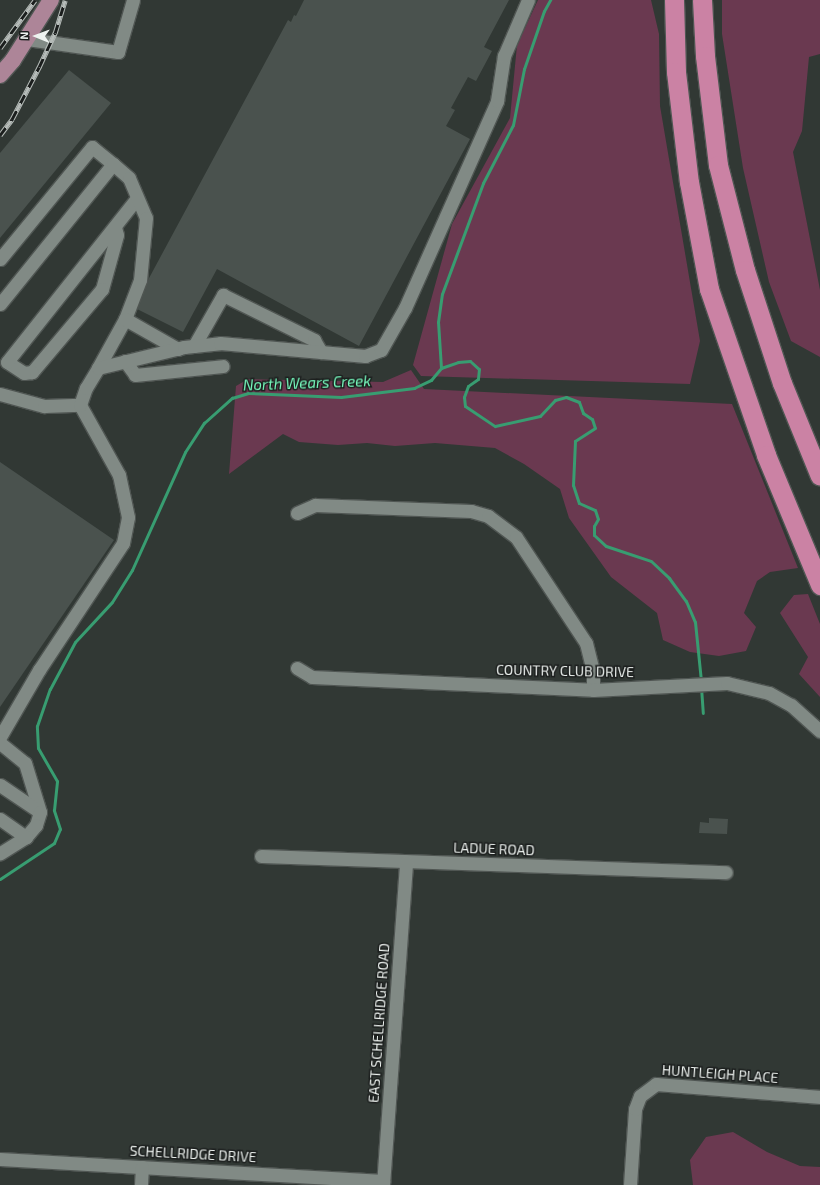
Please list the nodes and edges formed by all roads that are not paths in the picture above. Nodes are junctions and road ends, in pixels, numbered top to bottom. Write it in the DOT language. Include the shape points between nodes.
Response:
graph roads {
  1 [pos="51,0"];
  2 [pos="133,0"];
  3 [pos="528,0"];
  4 [pos="674,0"];
  5 [pos="702,0"];
  6 [pos="27,39"];
  7 [pos="0,75"];
  8 [pos="113,164"];
  9 [pos="138,198"];
  10 [pos="115,227"];
  11 [pos="0,259"];
  12 [pos="0,304"];
  13 [pos="125,319"];
  14 [pos="194,346"];
  15 [pos="178,349"];
  16 [pos="321,352"];
  17 [pos="126,361"];
  18 [pos="222,366"];
  19 [pos="3,367"];
  20 [pos="98,368"];
  21 [pos="0,394"];
  22 [pos="80,405"];
  23 [pos="820,476"];
  24 [pos="297,513"];
  25 [pos="820,585"];
  26 [pos="297,668"];
  27 [pos="592,690"];
  28 [pos="820,731"];
  29 [pos="0,737"];
  30 [pos="0,743"];
  31 [pos="0,785"];
  32 [pos="40,812"];
  33 [pos="0,819"];
  34 [pos="26,837"];
  35 [pos="0,853"];
  36 [pos="261,856"];
  37 [pos="406,862"];
  38 [pos="726,872"];
  39 [pos="820,1097"];
  40 [pos="0,1159"];
  41 [pos="142,1167"];
  42 [pos="383,1183"];
  43 [pos="141,1185"];
  44 [pos="630,1185"];
  1 -- 6 [label="main road"];
  2 -- 6 [label="street" via="118,52"];
  3 -- 16 [label="street" via="504,56 496,101 405,308 381,350 365,356"];
  4 -- 25 [label="highway" via="676,72 689,182 709,289 766,455"];
  5 -- 23 [label="highway" via="705,56 718,165 745,270 779,376"];
  6 -- 7 [label="main road"];
  8 -- 9 [label="street" via="129,178"];
  8 -- 11 [label="street" via="92,146"];
  8 -- 12 [label="street"];
  9 -- 10 [label="street"];
  9 -- 13 [label="street" via="146,218 144,245 140,280"];
  10 -- 19 [label="street"];
  10 -- 19 [label="street" via="117,235 102,289 32,372 24,373"];
  13 -- 15 [label="street"];
  13 -- 20 [label="street"];
  14 -- 15 [label="street"];
  14 -- 16 [label="street" via="220,343"];
  14 -- 16 [label="street" via="223,295 314,340"];
  15 -- 17 [label="street"];
  17 -- 18 [label="street" via="135,375"];
  17 -- 20 [label="street"];
  20 -- 22 [label="street" via="86,388"];
  21 -- 22 [label="street" via="44,406"];
  22 -- 29 [label="street" via="119,475 128,517 123,544 39,670"];
  24 -- 27 [label="street" via="315,505 471,511 493,519 516,537 586,643 593,672"];
  26 -- 27 [label="street, COUNTRY CLUB DRIVE" via="312,677"];
  27 -- 28 [label="street, COUNTRY CLUB DRIVE" via="727,683 770,693 791,705"];
  30 -- 32 [label="street" via="25,763"];
  31 -- 32 [label="street"];
  32 -- 34 [label="street" via="36,825"];
  33 -- 34 [label="street"];
  34 -- 35 [label="street"];
  36 -- 37 [label="street, LADUE ROAD"];
  37 -- 38 [label="street, LADUE ROAD"];
  37 -- 42 [label="street, EAST SCHELLRIDGE ROAD"];
  39 -- 44 [label="street, HUNTLEIGH PLACE" via="656,1084 640,1096 635,1109"];
  40 -- 41 [label="street, SCHELLRIDGE DRIVE"];
  41 -- 42 [label="street, SCHELLRIDGE DRIVE"];
  41 -- 43 [label="street"];
}
